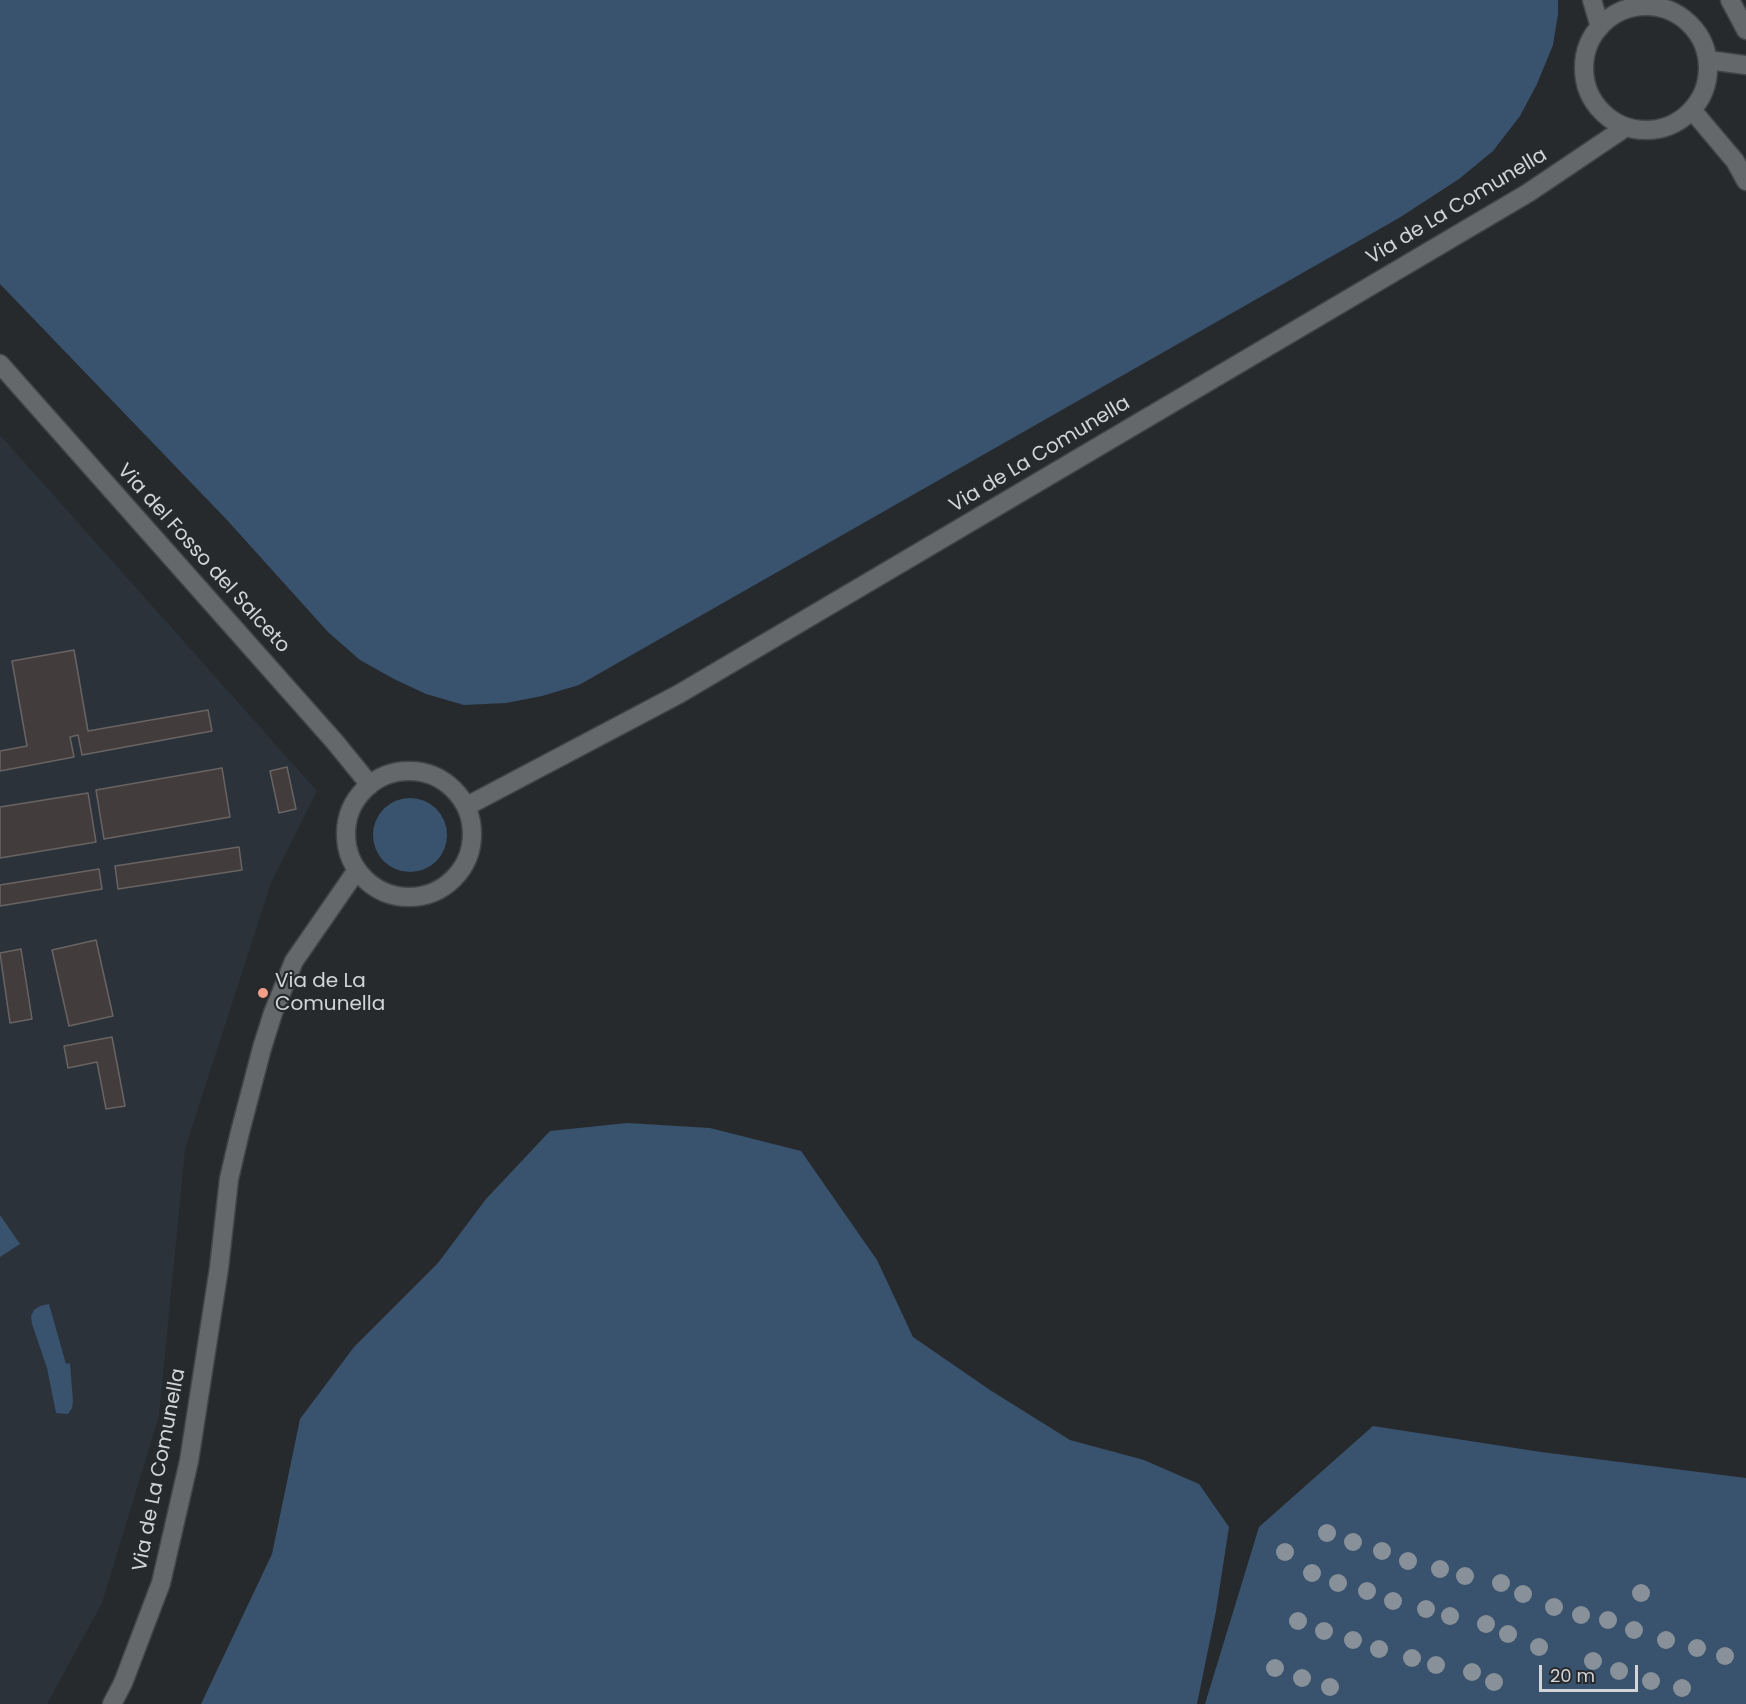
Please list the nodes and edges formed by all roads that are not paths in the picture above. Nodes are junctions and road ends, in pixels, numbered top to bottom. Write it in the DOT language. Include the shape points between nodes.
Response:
graph roads {
  1 [pos="1593,0"];
  2 [pos="1730,0"];
  3 [pos="1658,4"];
  4 [pos="1600,27"];
  5 [pos="1746,30"];
  6 [pos="1708,60"];
  7 [pos="1746,65"];
  8 [pos="1692,110"];
  9 [pos="1626,127"];
  10 [pos="1746,181"];
  11 [pos="0,364"];
  12 [pos="370,785"];
  13 [pos="467,806"];
  14 [pos="357,870"];
  15 [pos="112,1704"];
  1 -- 4 [label="street"];
  2 -- 5 [label="street"];
  3 -- 4 [label="street" via="1628,9"];
  3 -- 6 [label="street" via="1692,26"];
  4 -- 9 [label="street" via="1589,44 1584,63 1586,84 1594,102 1608,117"];
  6 -- 7 [label="street"];
  6 -- 8 [label="street" via="1708,78"];
  8 -- 9 [label="street" via="1678,122 1661,128"];
  8 -- 10 [label="street" via="1735,161"];
  9 -- 13 [label="street, Via de La Comunella" via="1528,193 680,694"];
  11 -- 12 [label="street, Via del Fosso del Salceto"];
  12 -- 13 [label="street" via="406,770 431,774 452,787"];
  12 -- 14 [label="street" via="349,813 346,829 345,837"];
  13 -- 14 [label="street" via="472,832 469,856 456,878 436,892 412,898 387,895 365,882"];
  14 -- 15 [label="street, Via de La Comunella" via="294,961 262,1048 230,1179 189,1461 161,1583"];
}
